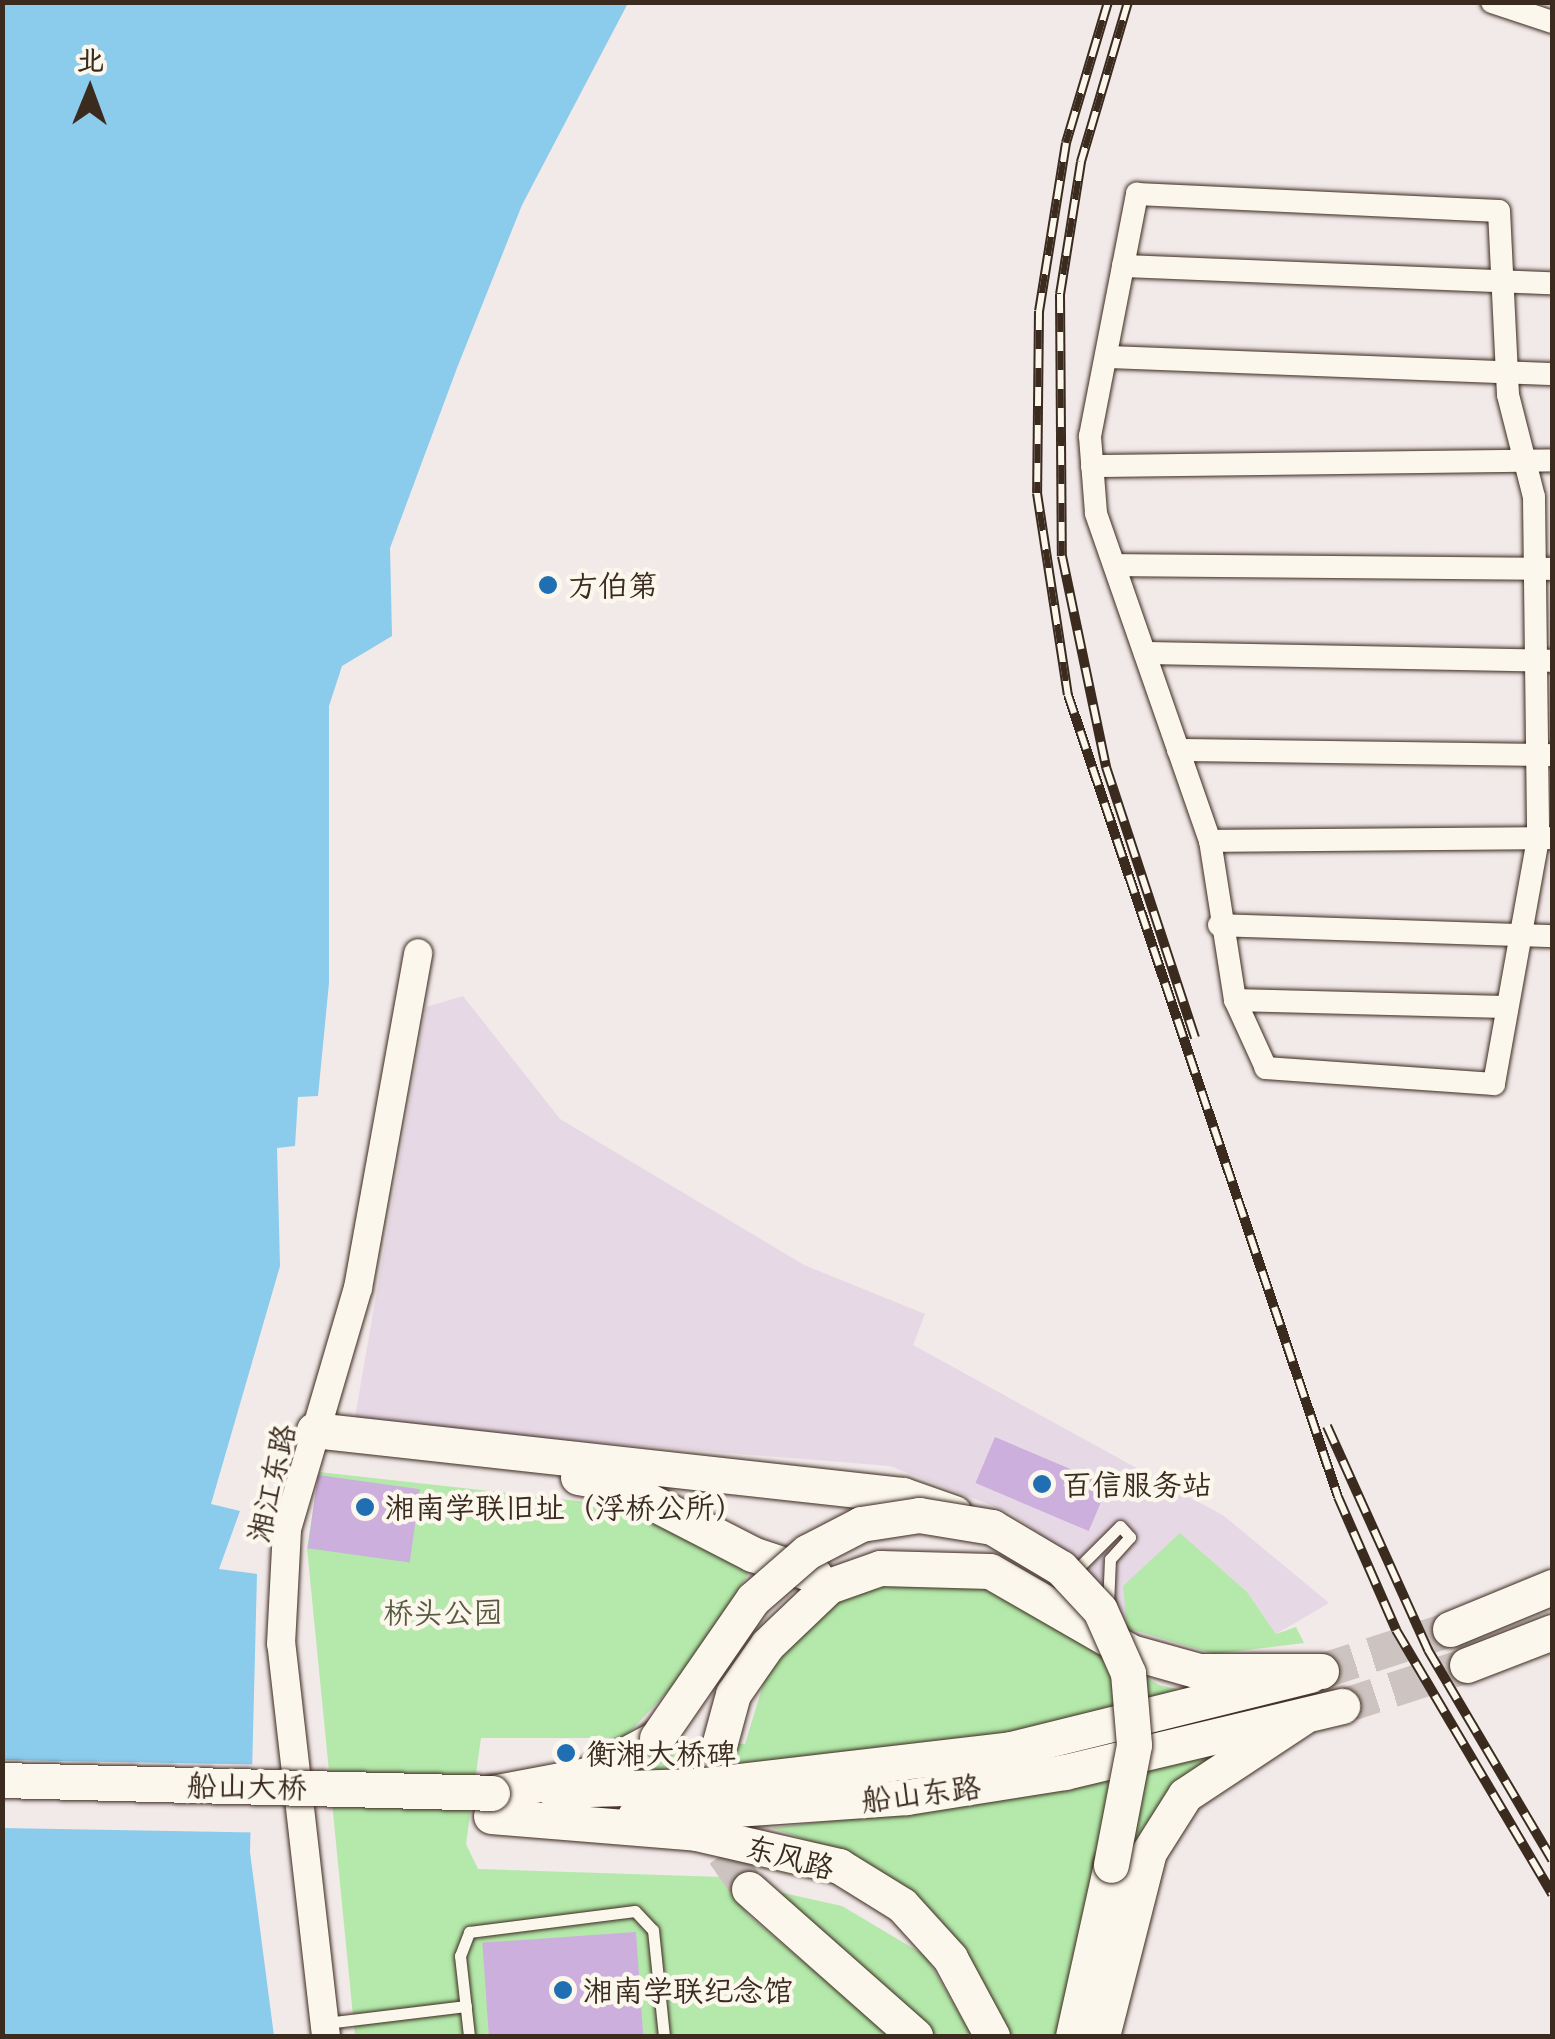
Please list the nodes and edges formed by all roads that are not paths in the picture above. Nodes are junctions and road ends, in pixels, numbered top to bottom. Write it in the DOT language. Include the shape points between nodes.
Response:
graph roads {
  1 [pos="1492,2"];
  2 [pos="1552,22"];
  3 [pos="1123,266"];
  4 [pos="1502,276"];
  5 [pos="1552,283"];
  6 [pos="1107,357"];
  7 [pos="1507,372"];
  8 [pos="1552,374"];
  9 [pos="1524,459"];
  10 [pos="1552,460"];
  11 [pos="1092,466"];
  12 [pos="1114,565"];
  13 [pos="1544,569"];
  14 [pos="1145,653"];
  15 [pos="1544,661"];
  16 [pos="1178,750"];
  17 [pos="1545,755"];
  18 [pos="1545,838"];
  19 [pos="1210,842"];
  20 [pos="1219,925"];
  21 [pos="1520,929"];
  22 [pos="1552,936"];
  23 [pos="418,953"];
  24 [pos="1235,1000"];
  25 [pos="1504,1007"];
  26 [pos="314,1430"];
  27 [pos="374,1436"];
  28 [pos="992,1527"];
  29 [pos="880,1568"];
  30 [pos="1552,1587"];
  31 [pos="1031,1590"];
  32 [pos="1450,1629"];
  33 [pos="1552,1632"];
  34 [pos="1131,1652"];
  35 [pos="1467,1665"];
  36 [pos="1342,1706"];
  37 [pos="1304,1717"];
  38 [pos="720,1742"];
  39 [pos="2,1780"];
  40 [pos="2,1804"];
  41 [pos="501,1804"];
  42 [pos="749,1888"];
  43 [pos="466,2006"];
  44 [pos="325,2030"];
  45 [pos="469,2036"];
  46 [pos="664,2036"];
  47 [pos="915,2036"];
  48 [pos="992,2036"];
  49 [pos="1074,2036"];
  50 [pos="1102,2036"];
  1 -- 2 [label="street"];
  3 -- 4 [label="street"];
  3 -- 4 [label="street" via="1137,194 1499,210"];
  3 -- 6 [label="street"];
  4 -- 5 [label="street"];
  4 -- 7 [label="street"];
  6 -- 7 [label="street"];
  6 -- 11 [label="street"];
  7 -- 8 [label="street"];
  7 -- 9 [label="street"];
  9 -- 10 [label="street"];
  9 -- 11 [label="street"];
  9 -- 13 [label="street"];
  11 -- 12 [label="street"];
  12 -- 13 [label="street"];
  12 -- 14 [label="street"];
  13 -- 15 [label="street"];
  14 -- 15 [label="street"];
  14 -- 16 [label="street"];
  15 -- 17 [label="street"];
  16 -- 17 [label="street"];
  16 -- 19 [label="street"];
  17 -- 18 [label="street"];
  18 -- 19 [label="street"];
  18 -- 21 [label="street"];
  19 -- 20 [label="street"];
  20 -- 21 [label="street"];
  20 -- 24 [label="street"];
  21 -- 22 [label="street"];
  21 -- 25 [label="street"];
  23 -- 26 [label="street, 湘江东路" via="358,1288"];
  24 -- 25 [label="street"];
  24 -- 25 [label="street" via="1266,1068 1494,1084"];
  26 -- 27 [label="main road"];
  26 -- 44 [label="street, 湘江东路" via="287,1529 281,1644"];
  27 -- 28 [label="main road, bridge" via="903,1495"];
  27 -- 29 [label="main road" via="616,1484 814,1575"];
  28 -- 41 [label="main road, bridge" via="919,1515 861,1524 807,1552 753,1598 657,1738 587,1774"];
  28 -- 49 [label="main road, bridge" via="1061,1568 1087,1596 1128,1673 1134,1745"];
  29 -- 31 [label="main road" via="990,1571"];
  29 -- 38 [label="main road" via="829,1586 767,1645 734,1694"];
  30 -- 32 [label="main road"];
  31 -- 34 [label="main road"];
  31 -- 34 [label="lane" via="1083,1568 1120,1526 1130,1537 1110,1559 1106,1591 1111,1624"];
  33 -- 35 [label="main road"];
  34 -- 41 [label="main road, 船山东路" via="1198,1671 1321,1672 1011,1749"];
  36 -- 37 [label="main road, 船山东路"];
  37 -- 41 [label="main road, 船山东路" via="908,1798"];
  37 -- 50 [label="main road" via="1185,1795 1149,1852"];
  39 -- 41 [label="main road, 船山大桥, bridge"];
  40 -- 41 [label="main road, 船山大桥"];
  41 -- 48 [label="main road, 东风路" via="696,1833 839,1866 902,1905 950,1958"];
  42 -- 47 [label="main road"];
  43 -- 44 [label="lane"];
  43 -- 45 [label="lane"];
  43 -- 46 [label="lane" via="460,1956 475,1928 635,1910 654,1930"];
}
